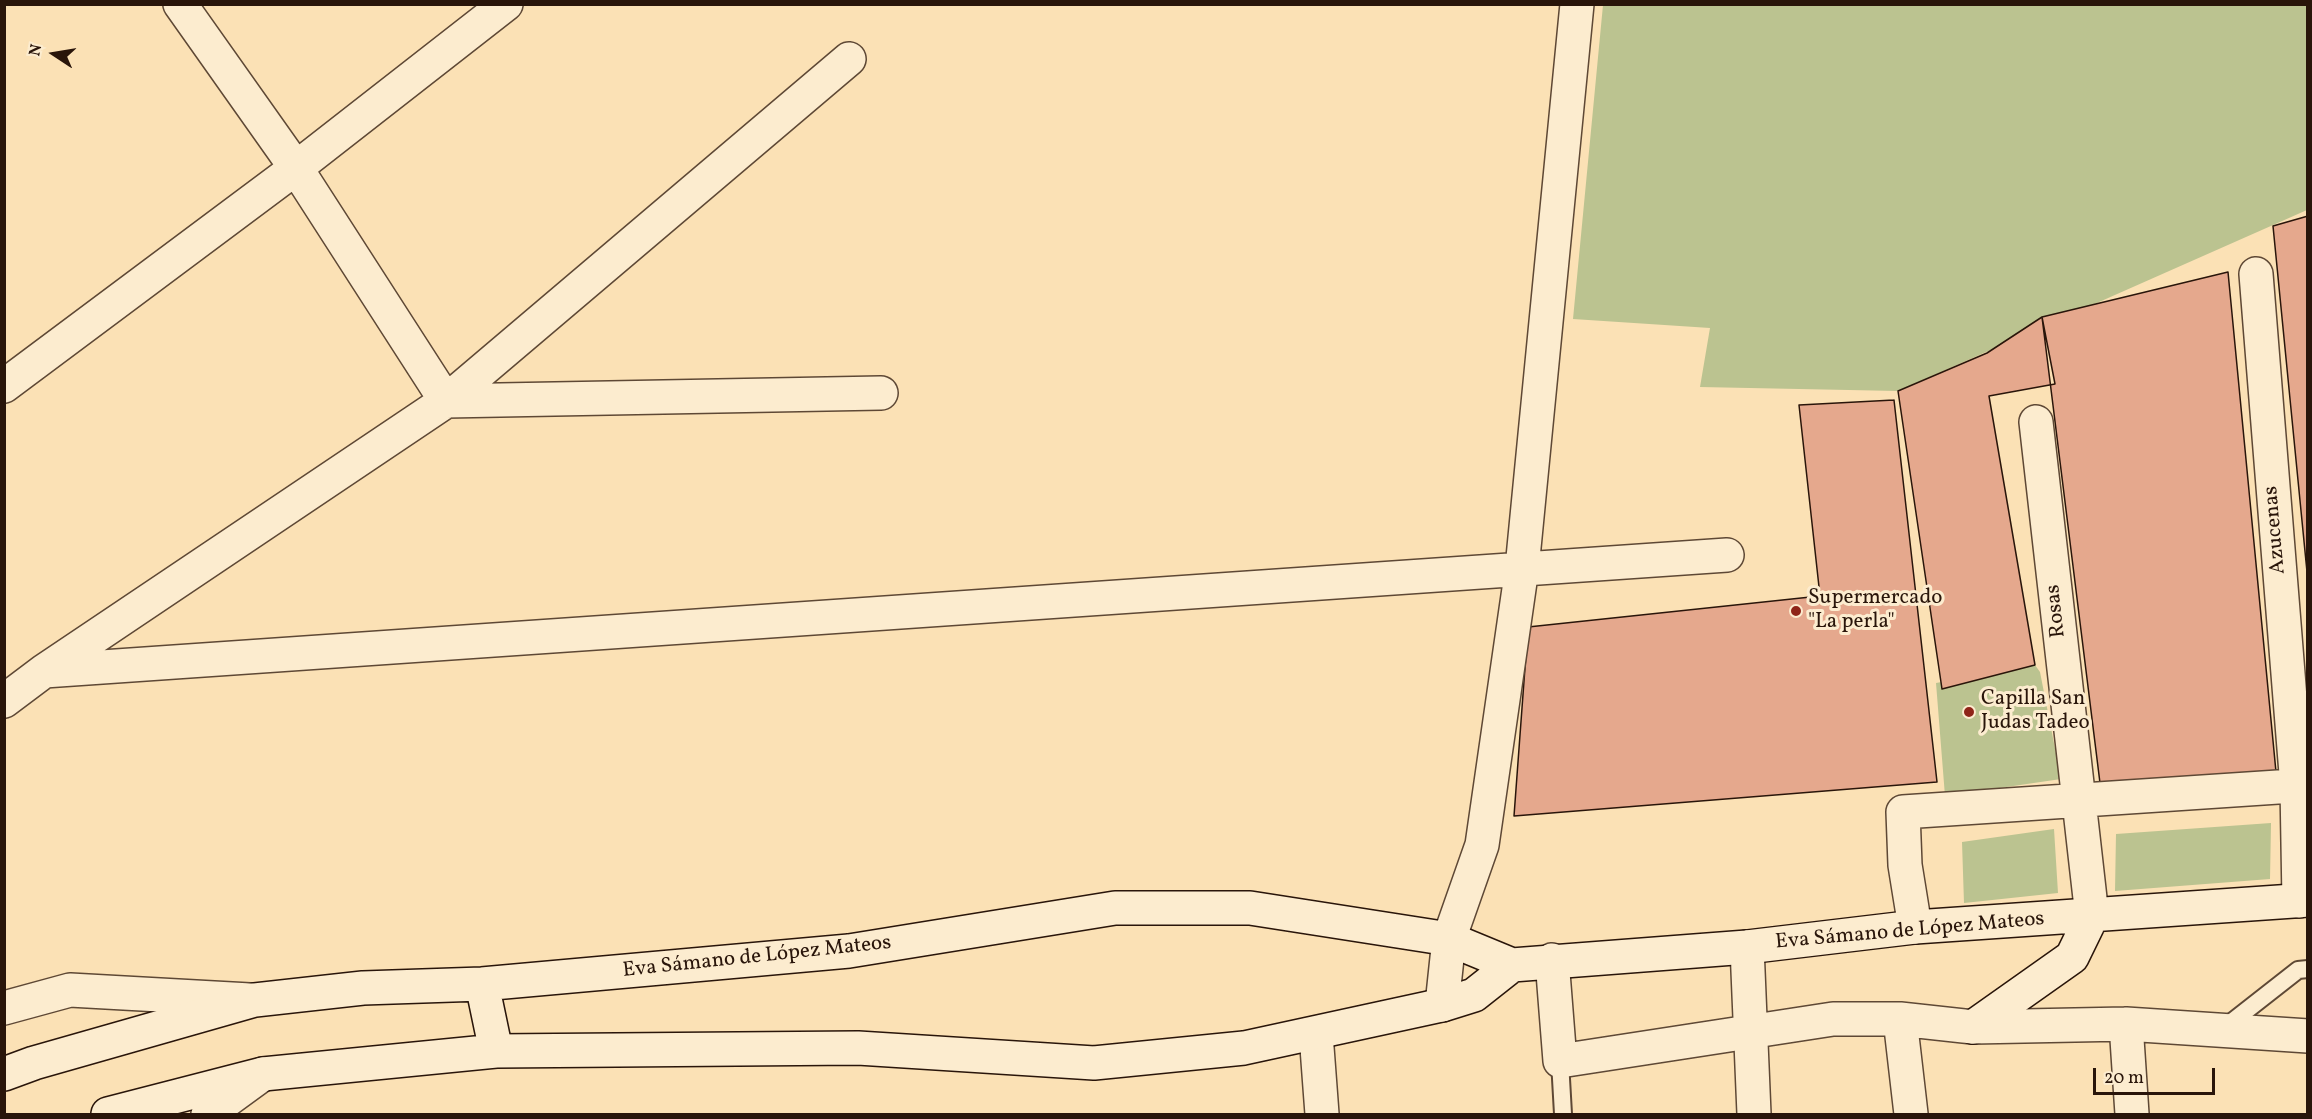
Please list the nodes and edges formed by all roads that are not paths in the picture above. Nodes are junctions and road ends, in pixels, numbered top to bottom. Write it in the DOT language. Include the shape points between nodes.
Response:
graph roads {
  1 [pos="180,4"];
  2 [pos="507,4"];
  3 [pos="1577,4"];
  4 [pos="849,59"];
  5 [pos="296,168"];
  6 [pos="2256,274"];
  7 [pos="4,386"];
  8 [pos="881,393"];
  9 [pos="446,401"];
  10 [pos="2036,422"];
  11 [pos="1727,555"];
  12 [pos="1522,568"];
  13 [pos="44,670"];
  14 [pos="4,701"];
  15 [pos="2302,785"];
  16 [pos="2078,800"];
  17 [pos="2303,900"];
  18 [pos="2092,916"];
  19 [pos="1915,927"];
  20 [pos="1449,939"];
  21 [pos="1747,947"];
  22 [pos="1552,960"];
  23 [pos="1512,965"];
  24 [pos="2307,969"];
  25 [pos="482,984"];
  26 [pos="255,1000"];
  27 [pos="1442,1005"];
  28 [pos="4,1008"];
  29 [pos="1900,1019"];
  30 [pos="2126,1024"];
  31 [pos="1973,1026"];
  32 [pos="1751,1030"];
  33 [pos="2221,1030"];
  34 [pos="1316,1034"];
  35 [pos="2307,1036"];
  36 [pos="496,1050"];
  37 [pos="1560,1061"];
  38 [pos="4,1074"];
  39 [pos="263,1074"];
  40 [pos="108,1114"];
  41 [pos="208,1114"];
  42 [pos="1322,1114"];
  43 [pos="1563,1114"];
  44 [pos="1754,1114"];
  45 [pos="1911,1114"];
  46 [pos="2132,1114"];
  1 -- 5 [label="street"];
  2 -- 5 [label="street"];
  3 -- 12 [label="street"];
  4 -- 9 [label="street"];
  5 -- 7 [label="street"];
  5 -- 9 [label="street"];
  6 -- 15 [label="street, Azucenas"];
  8 -- 9 [label="street"];
  9 -- 13 [label="street"];
  10 -- 16 [label="street, Rosas"];
  11 -- 12 [label="street"];
  12 -- 13 [label="street"];
  12 -- 20 [label="street" via="1482,845"];
  13 -- 14 [label="street"];
  15 -- 16 [label="street"];
  15 -- 17 [label="street, Azucenas"];
  16 -- 18 [label="street, Rosas"];
  16 -- 19 [label="street" via="1903,812 1905,865"];
  17 -- 18 [label="street, Eva Sámano de López Mateos"];
  18 -- 19 [label="street, Eva Sámano de López Mateos"];
  18 -- 31 [label="street" via="2072,957"];
  19 -- 21 [label="street, Eva Sámano de López Mateos"];
  20 -- 23 [label="street, Eva Sámano de López Mateos"];
  20 -- 25 [label="street, Eva Sámano de López Mateos" via="1250,908 1115,908 849,951"];
  20 -- 27 [label="street"];
  21 -- 22 [label="street, Eva Sámano de López Mateos"];
  21 -- 32 [label="street"];
  22 -- 23 [label="street, Eva Sámano de López Mateos"];
  22 -- 37 [label="street"];
  23 -- 27 [label="street" via="1474,995"];
  24 -- 33 [label="lane" via="2298,970"];
  25 -- 26 [label="street, Eva Sámano de López Mateos" via="363,988"];
  25 -- 36 [label="street"];
  26 -- 28 [label="street" via="70,990"];
  26 -- 38 [label="street, Eva Sámano de López Mateos"];
  27 -- 34 [label="street"];
  29 -- 31 [label="street"];
  29 -- 32 [label="street" via="1833,1019"];
  29 -- 45 [label="street"];
  30 -- 31 [label="street"];
  30 -- 33 [label="street"];
  30 -- 46 [label="street"];
  32 -- 37 [label="street"];
  32 -- 44 [label="street"];
  33 -- 35 [label="street"];
  34 -- 36 [label="street" via="1244,1048 1094,1063 858,1048"];
  34 -- 42 [label="street"];
  36 -- 39 [label="street"];
  37 -- 43 [label="lane"];
  39 -- 40 [label="street"];
  39 -- 41 [label="street"];
}
